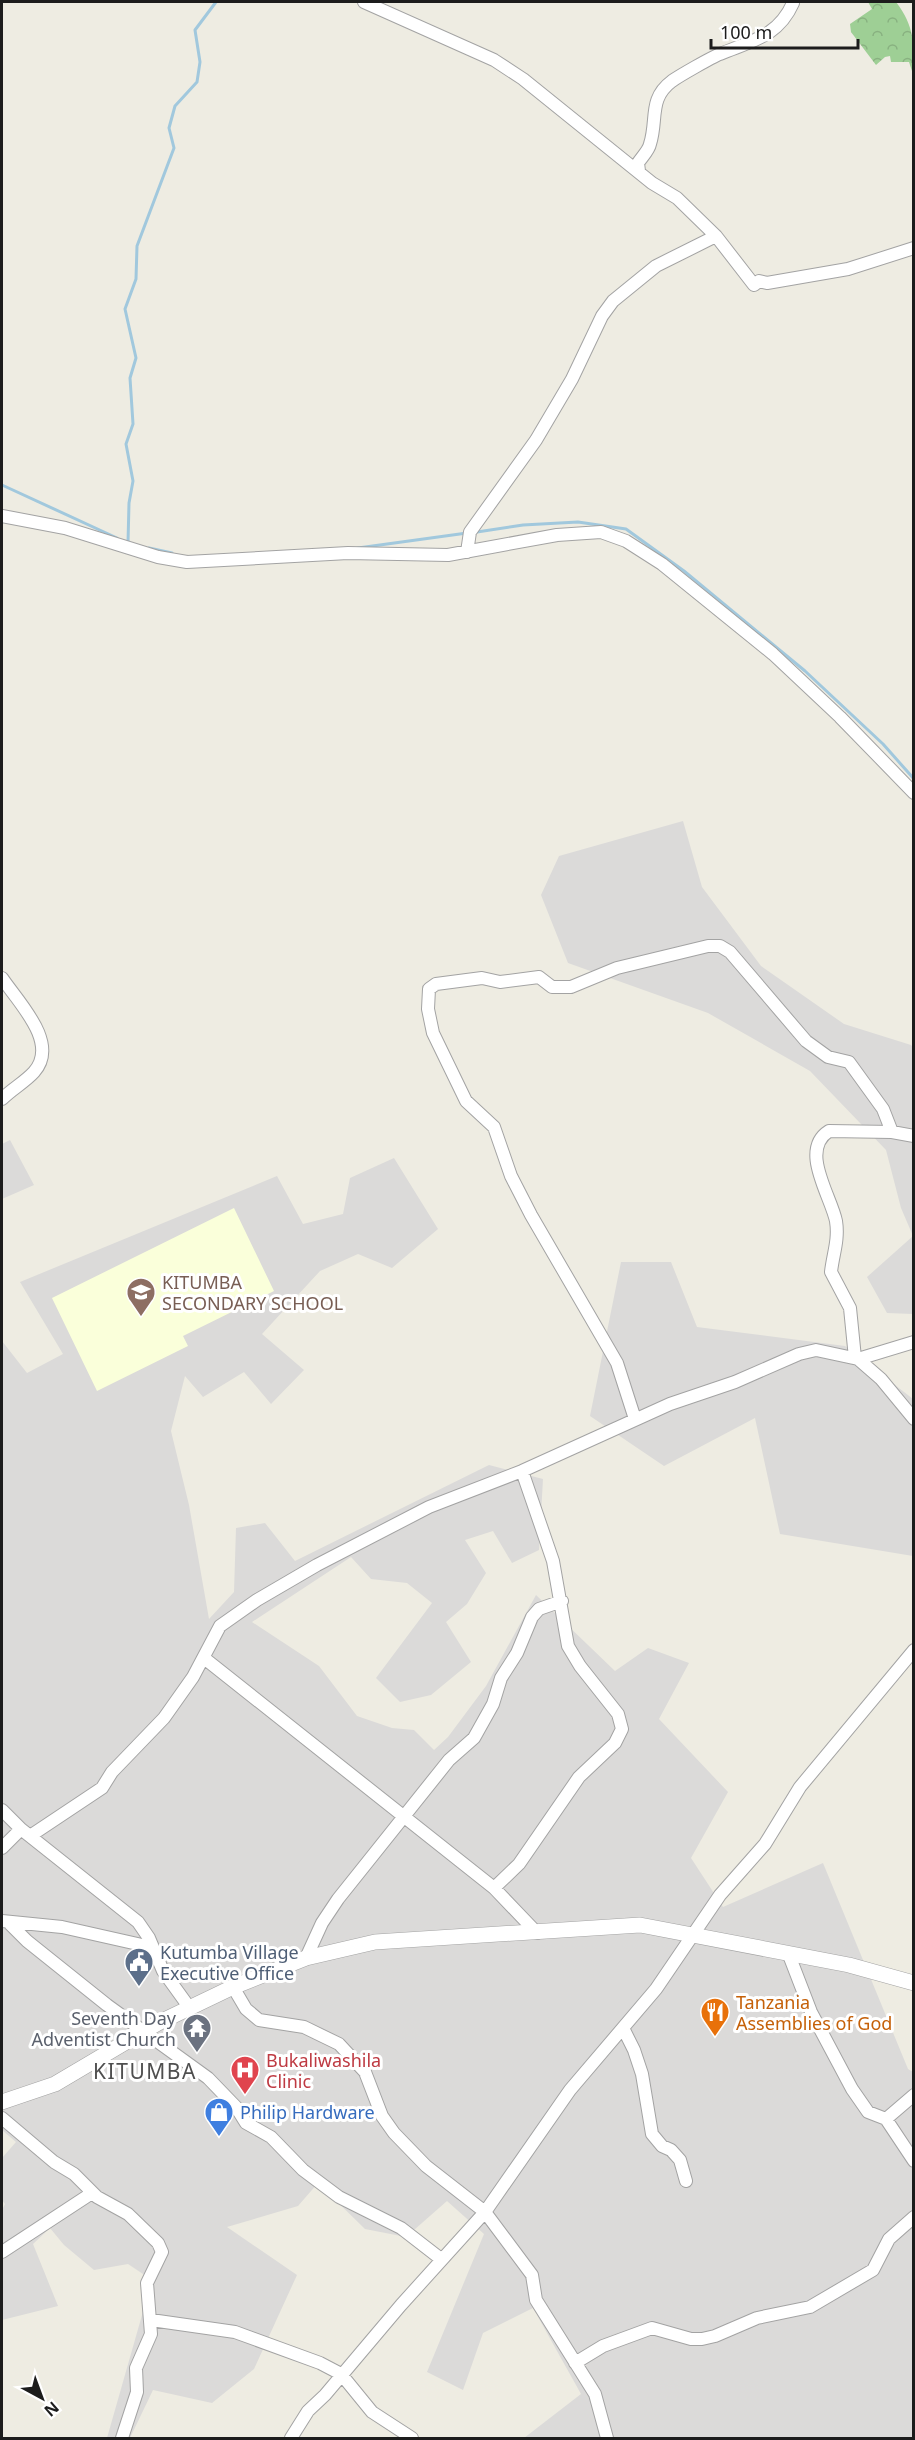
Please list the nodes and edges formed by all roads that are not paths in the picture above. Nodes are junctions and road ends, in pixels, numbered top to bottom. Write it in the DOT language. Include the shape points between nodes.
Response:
graph roads {
  1 [pos="364,2"];
  2 [pos="793,3"];
  3 [pos="639,171"];
  4 [pos="716,236"];
  5 [pos="914,248"];
  6 [pos="2,516"];
  7 [pos="467,552"];
  8 [pos="914,793"];
  9 [pos="2,978"];
  10 [pos="2,1099"];
  11 [pos="892,1132"];
  12 [pos="914,1136"];
  13 [pos="914,1342"];
  14 [pos="857,1358"];
  15 [pos="635,1419"];
  16 [pos="914,1419"];
  17 [pos="522,1472"];
  18 [pos="561,1601"];
  19 [pos="914,1650"];
  20 [pos="204,1658"];
  21 [pos="2,1810"];
  22 [pos="404,1816"];
  23 [pos="25,1833"];
  24 [pos="2,1848"];
  25 [pos="494,1888"];
  26 [pos="6,1923"];
  27 [pos="537,1933"];
  28 [pos="694,1935"];
  29 [pos="151,1947"];
  30 [pos="789,1955"];
  31 [pos="306,1958"];
  32 [pos="914,1983"];
  33 [pos="233,1987"];
  34 [pos="189,2007"];
  35 [pos="623,2028"];
  36 [pos="145,2031"];
  37 [pos="914,2095"];
  38 [pos="2,2102"];
  39 [pos="2,2118"];
  40 [pos="886,2119"];
  41 [pos="914,2161"];
  42 [pos="686,2181"];
  43 [pos="92,2193"];
  44 [pos="485,2212"];
  45 [pos="914,2217"];
  46 [pos="2,2252"];
  47 [pos="441,2259"];
  48 [pos="151,2320"];
  49 [pos="575,2363"];
  50 [pos="341,2374"];
  51 [pos="122,2439"];
  52 [pos="291,2439"];
  53 [pos="412,2439"];
  54 [pos="608,2439"];
  1 -- 3 [label="street" via="494,60"];
  2 -- 3 [label="street" via="774,29 749,45 719,54 667,86 656,100 650,145 638,163"];
  3 -- 4 [label="street" via="677,198"];
  4 -- 5 [label="street" via="754,285 759,281 767,283 848,269"];
  4 -- 7 [label="street" via="656,266 613,301 536,440 471,532"];
  6 -- 7 [label="street" via="65,528 187,562 348,553"];
  7 -- 8 [label="street" via="578,532 601,532 626,541 683,580 773,654"];
  9 -- 10 [label="street" via="42,1039 43,1052 34,1072"];
  11 -- 12 [label="street"];
  11 -- 14 [label="street" via="829,1131 817,1147 822,1185 836,1219 837,1246 831,1272 850,1308"];
  11 -- 15 [label="street" via="883,1109 849,1062 828,1057 806,1041 744,967 720,946 617,968 571,987 552,987 539,977 500,982 482,978 429,988 428,1009 436,1040 466,1101 494,1127 511,1176 549,1249 617,1363"];
  13 -- 14 [label="street"];
  14 -- 15 [label="street" via="827,1350 799,1354"];
  14 -- 16 [label="street" via="881,1379"];
  15 -- 17 [label="street"];
  17 -- 18 [label="street" via="553,1561"];
  17 -- 20 [label="street" via="429,1507 288,1582 220,1626"];
  18 -- 22 [label="street" via="532,1617 481,1728 449,1760"];
  18 -- 25 [label="street" via="572,1654 618,1714 622,1729 615,1743 579,1777 519,1864"];
  19 -- 28 [label="street" via="800,1787 765,1844 720,1894"];
  20 -- 22 [label="street"];
  20 -- 23 [label="street" via="164,1718 119,1764 102,1788"];
  21 -- 23 [label="street"];
  22 -- 25 [label="street"];
  22 -- 31 [label="street" via="327,1915"];
  23 -- 24 [label="street"];
  23 -- 29 [label="street" via="138,1922"];
  25 -- 27 [label="street"];
  26 -- 29 [label="street" via="48,1925"];
  26 -- 36 [label="street"];
  27 -- 28 [label="street" via="640,1925"];
  27 -- 31 [label="street" via="375,1942"];
  28 -- 30 [label="street"];
  28 -- 35 [label="street"];
  29 -- 34 [label="street"];
  30 -- 32 [label="street" via="849,1965"];
  30 -- 40 [label="street" via="811,2012 852,2089 867,2112"];
  31 -- 33 [label="street"];
  33 -- 34 [label="street"];
  33 -- 44 [label="street" via="246,2009 259,2020 304,2027 346,2050 364,2072 393,2133 426,2166"];
  34 -- 36 [label="street"];
  35 -- 42 [label="street" via="642,2074 652,2134 680,2160"];
  35 -- 44 [label="street" via="570,2090"];
  36 -- 38 [label="street" via="55,2085"];
  36 -- 47 [label="street" via="208,2079 246,2123 271,2137 314,2178 339,2197 401,2228"];
  37 -- 40 [label="street"];
  39 -- 43 [label="street"];
  40 -- 41 [label="street"];
  43 -- 46 [label="street"];
  43 -- 48 [label="street" via="128,2214 160,2248 161,2256 147,2283"];
  44 -- 47 [label="street"];
  44 -- 49 [label="street" via="532,2275 536,2300"];
  45 -- 49 [label="street" via="889,2239 873,2270 810,2307 757,2318 702,2339 652,2328 603,2346"];
  47 -- 50 [label="street"];
  48 -- 50 [label="street" via="235,2332"];
  48 -- 51 [label="street" via="151,2334 136,2368 137,2392"];
  49 -- 54 [label="street" via="595,2394"];
  50 -- 52 [label="street" via="308,2411"];
  50 -- 53 [label="street" via="372,2412"];
}
